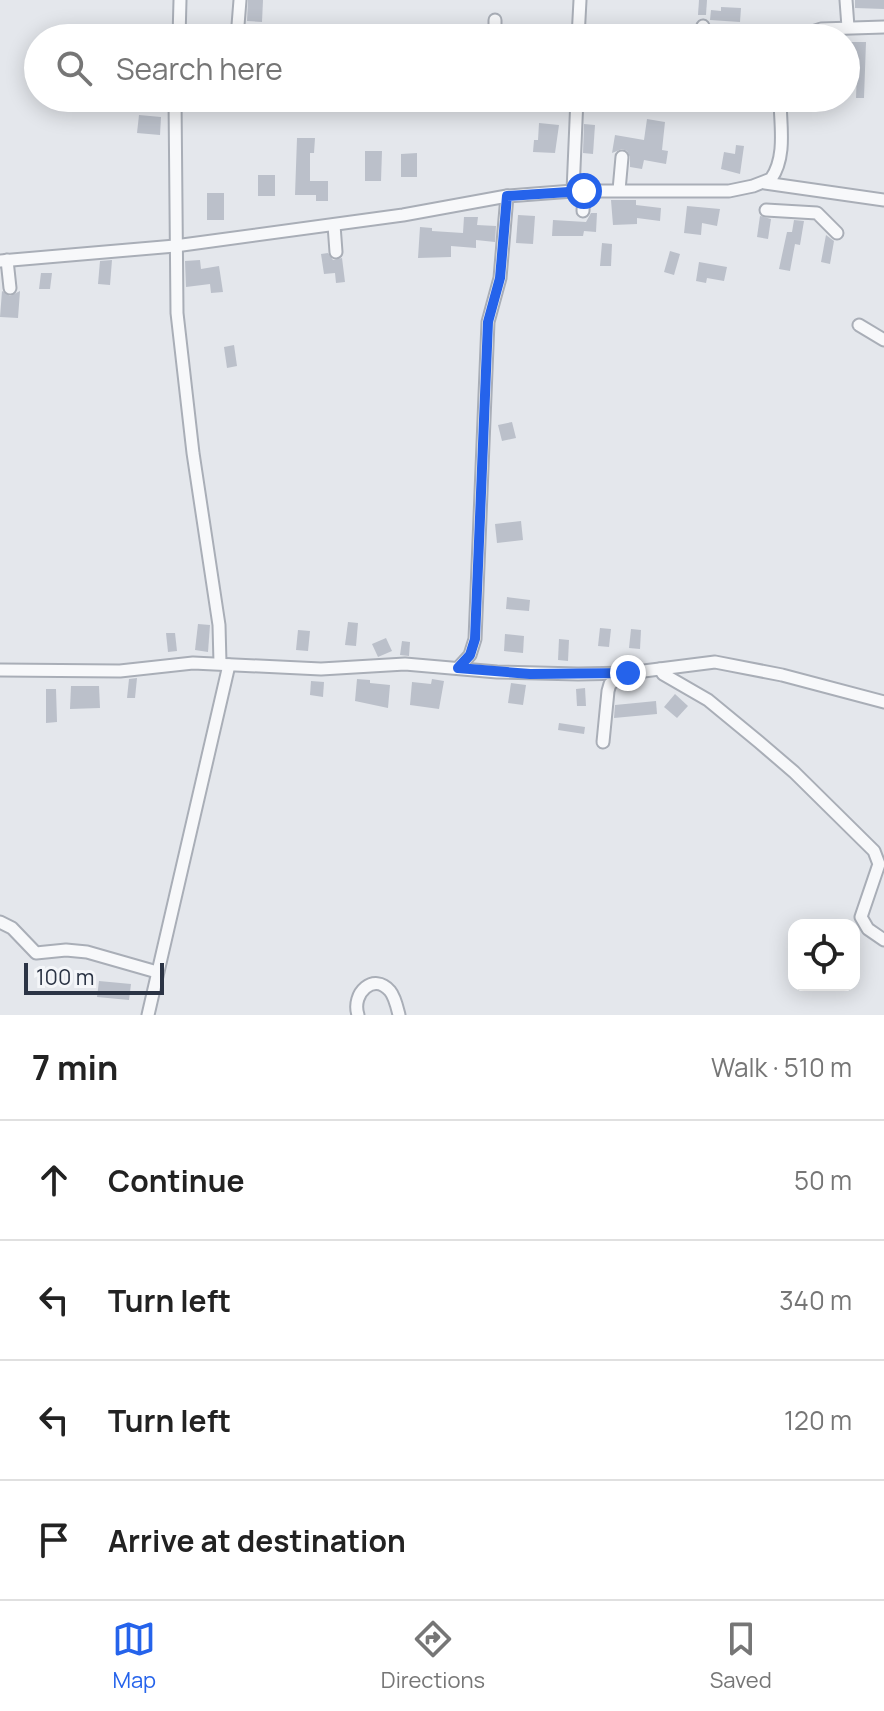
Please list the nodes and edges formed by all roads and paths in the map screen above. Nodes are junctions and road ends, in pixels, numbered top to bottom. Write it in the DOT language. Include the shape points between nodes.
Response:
graph roads {
  1 [pos="180,0"];
  2 [pos="240,0"];
  3 [pos="580,0"];
  4 [pos="846,0"];
  5 [pos="495,20"];
  6 [pos="179,24"];
  7 [pos="238,24"];
  8 [pos="495,24"];
  9 [pos="579,24"];
  10 [pos="848,24"];
  11 [pos="860,27"];
  12 [pos="884,27"];
  13 [pos="175,112"];
  14 [pos="577,112"];
  15 [pos="780,112"];
  16 [pos="622,157"];
  17 [pos="764,183"];
  18 [pos="815,189"];
  19 [pos="619,190"];
  20 [pos="578,191"];
  21 [pos="507,196"];
  22 [pos="884,200"];
  23 [pos="766,210"];
  24 [pos="583,211"];
  25 [pos="806,211"];
  26 [pos="334,225"];
  27 [pos="837,233"];
  28 [pos="175,246"];
  29 [pos="336,252"];
  30 [pos="3,260"];
  31 [pos="10,288"];
  32 [pos="859,325"];
  33 [pos="884,340"];
  34 [pos="224,664"];
  35 [pos="458,668"];
  36 [pos="660,669"];
  37 [pos="0,670"];
  38 [pos="628,673"];
  39 [pos="884,702"];
  40 [pos="603,742"];
  41 [pos="0,922"];
  42 [pos="884,940"];
  43 [pos="157,972"];
  44 [pos="148,1015"];
  45 [pos="358,1015"];
  46 [pos="399,1015"];
  1 -- 6 [label="street"];
  2 -- 7 [label="street"];
  3 -- 9 [label="street"];
  4 -- 10 [label="street"];
  5 -- 8 [label="street"];
  11 -- 12 [label="street"];
  13 -- 28 [label="street"];
  14 -- 20 [label="street"];
  15 -- 17 [label="street" via="779,160"];
  16 -- 19 [label="street"];
  17 -- 18 [label="street"];
  17 -- 19 [label="street" via="729,191"];
  18 -- 22 [label="street"];
  18 -- 25 [label="street"];
  19 -- 20 [label="street"];
  20 -- 21 [label="street"];
  20 -- 24 [label="street"];
  21 -- 26 [label="street"];
  21 -- 35 [label="street" via="500,278 488,322 475,639"];
  23 -- 25 [label="street"];
  25 -- 27 [label="street" via="823,217"];
  26 -- 28 [label="street"];
  26 -- 29 [label="street"];
  28 -- 30 [label="street"];
  28 -- 34 [label="street" via="183,373"];
  30 -- 31 [label="street"];
  32 -- 33 [label="street"];
  34 -- 35 [label="street"];
  34 -- 37 [label="street" via="120,671"];
  34 -- 43 [label="street"];
  35 -- 38 [label="street"];
  36 -- 38 [label="street"];
  36 -- 39 [label="street" via="727,664"];
  36 -- 42 [label="street" via="719,708 874,851 879,864 861,917"];
  38 -- 40 [label="street" via="610,684"];
  41 -- 43 [label="street" via="36,953 87,952"];
  43 -- 44 [label="street"];
  45 -- 46 [label="street" via="357,997 373,985 392,993"];
}
